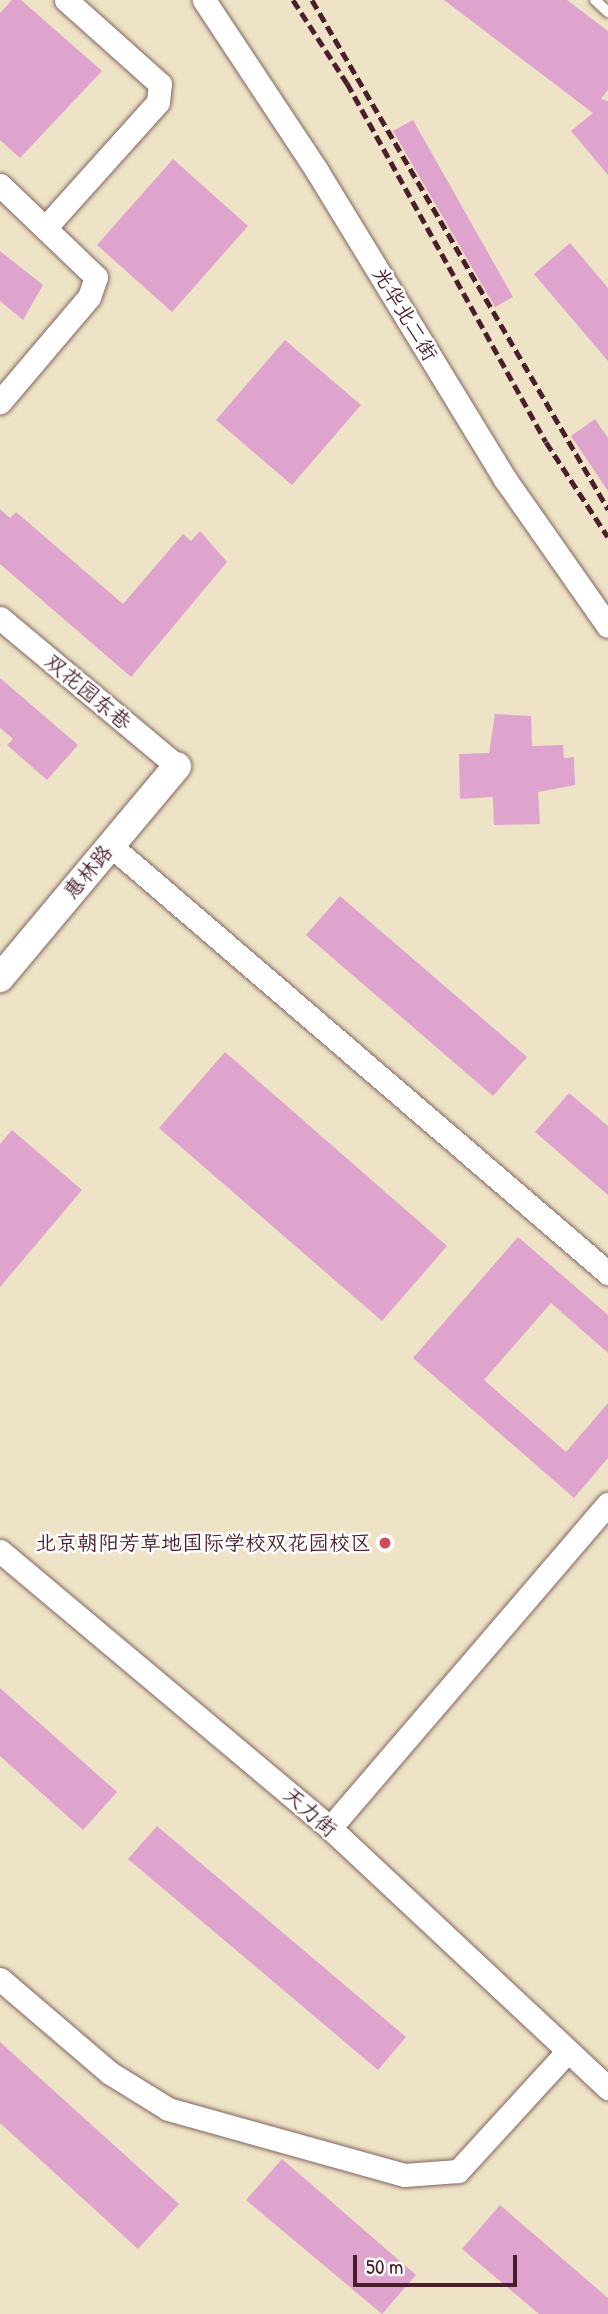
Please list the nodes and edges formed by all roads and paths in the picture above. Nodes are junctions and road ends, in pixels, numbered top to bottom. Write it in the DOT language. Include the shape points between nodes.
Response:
graph roads {
  1 [pos="66,0"];
  2 [pos="204,0"];
  3 [pos="595,0"];
  4 [pos="608,12"];
  5 [pos="0,185"];
  6 [pos="45,228"];
  7 [pos="0,402"];
  8 [pos="0,618"];
  9 [pos="608,626"];
  10 [pos="177,766"];
  11 [pos="110,845"];
  12 [pos="0,978"];
  13 [pos="608,1273"];
  14 [pos="608,1504"];
  15 [pos="0,1551"];
  16 [pos="330,1828"];
  17 [pos="0,1979"];
  18 [pos="566,2052"];
  19 [pos="608,2088"];
  1 -- 6 [label="street" via="160,84 158,102"];
  2 -- 9 [label="street, 光华北二街" via="317,171 505,479"];
  3 -- 4 [label="lane"];
  5 -- 6 [label="street"];
  6 -- 7 [label="street" via="96,277 89,297"];
  8 -- 10 [label="street, 双花园东巷"];
  10 -- 11 [label="street, 惠林路"];
  11 -- 12 [label="street, 惠林路"];
  11 -- 13 [label="street"];
  14 -- 16 [label="street"];
  15 -- 16 [label="street, 天力街"];
  16 -- 18 [label="street, 天力街"];
  17 -- 18 [label="street" via="110,2073 168,2109 404,2175 458,2171"];
  18 -- 19 [label="street, 天力街"];
}
